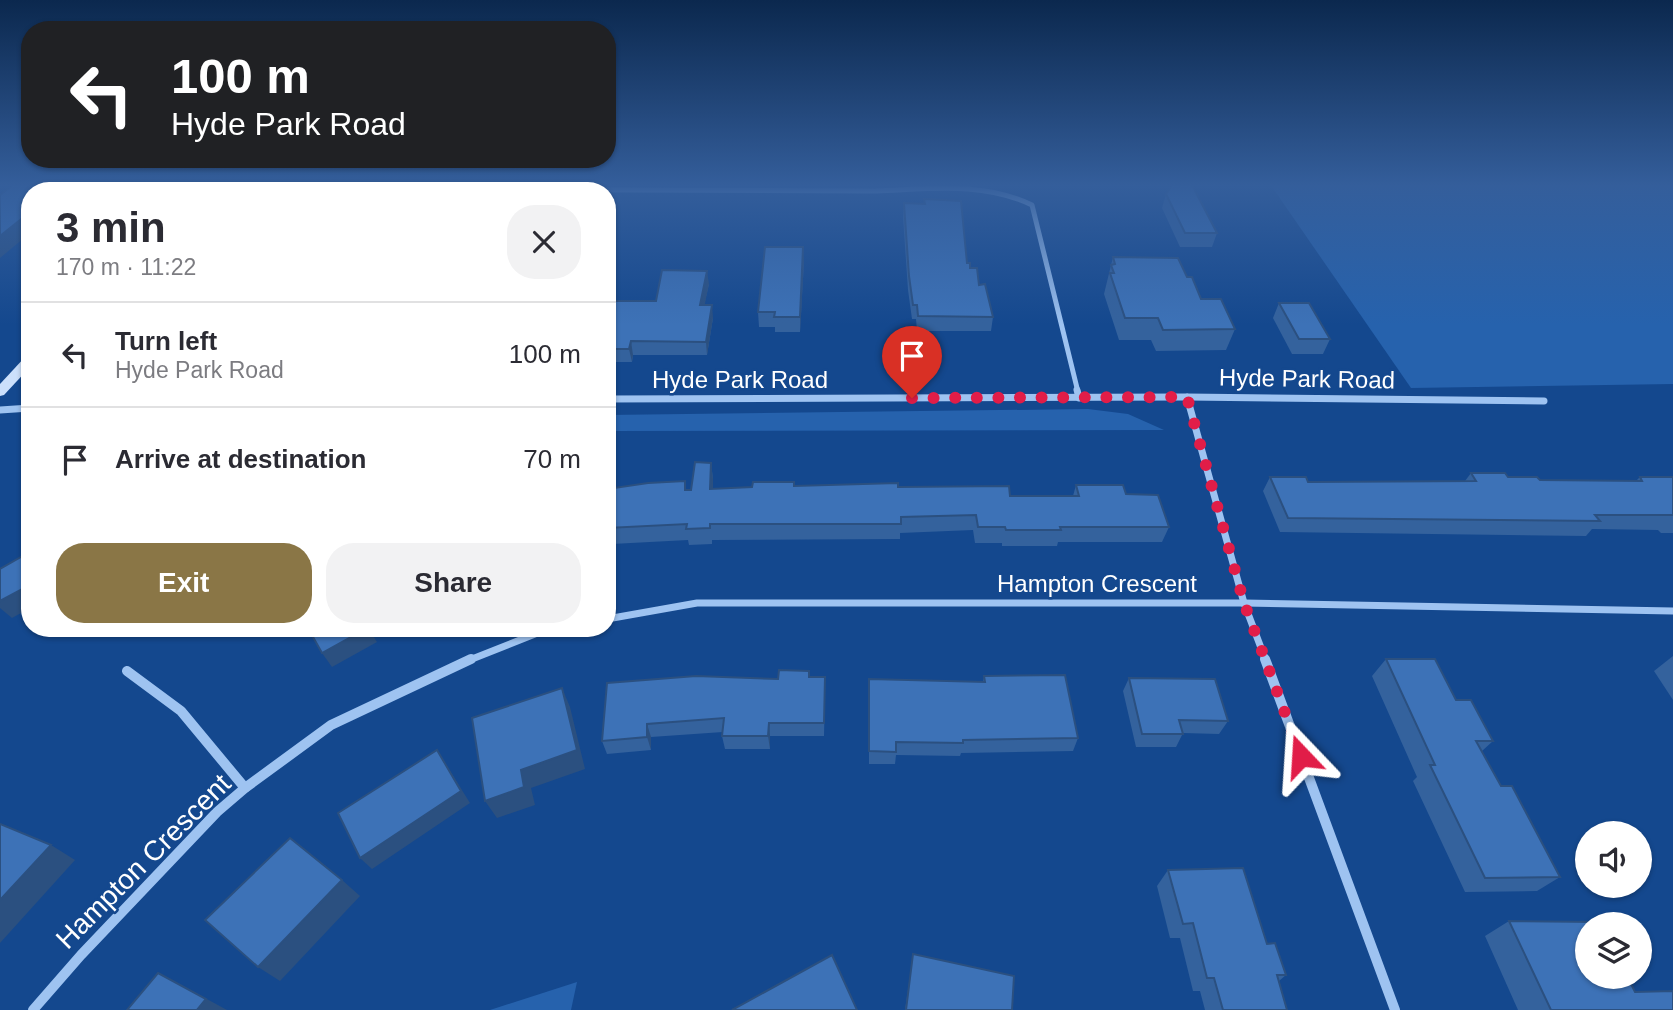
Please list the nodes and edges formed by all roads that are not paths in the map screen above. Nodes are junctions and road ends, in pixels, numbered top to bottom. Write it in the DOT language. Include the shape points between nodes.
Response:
graph roads {
  1 [pos="1038,231"];
  2 [pos="21,369"];
  3 [pos="0,391"];
  4 [pos="1187,397"];
  5 [pos="1079,398"];
  6 [pos="616,399"];
  7 [pos="1544,401"];
  8 [pos="21,409"];
  9 [pos="0,410"];
  10 [pos="1244,603"];
  11 [pos="1673,611"];
  12 [pos="616,617"];
  13 [pos="530,637"];
  14 [pos="127,671"];
  15 [pos="245,788"];
  16 [pos="33,1010"];
  17 [pos="1395,1010"];
  1 -- 5 [label="street"];
  2 -- 3 [label="main road"];
  4 -- 5 [label="street, Hyde Park Road"];
  4 -- 7 [label="street, Hyde Park Road"];
  4 -- 10 [label="street"];
  5 -- 6 [label="street, Hyde Park Road"];
  8 -- 9 [label="street"];
  10 -- 11 [label="street, Hampton Crescent"];
  10 -- 12 [label="street, Hampton Crescent" via="697,603"];
  10 -- 17 [label="street"];
  13 -- 15 [label="street, Hampton Crescent" via="442,671 331,725"];
  14 -- 15 [label="street" via="181,711"];
  15 -- 16 [label="street, Hampton Crescent" via="208,821"];
}
